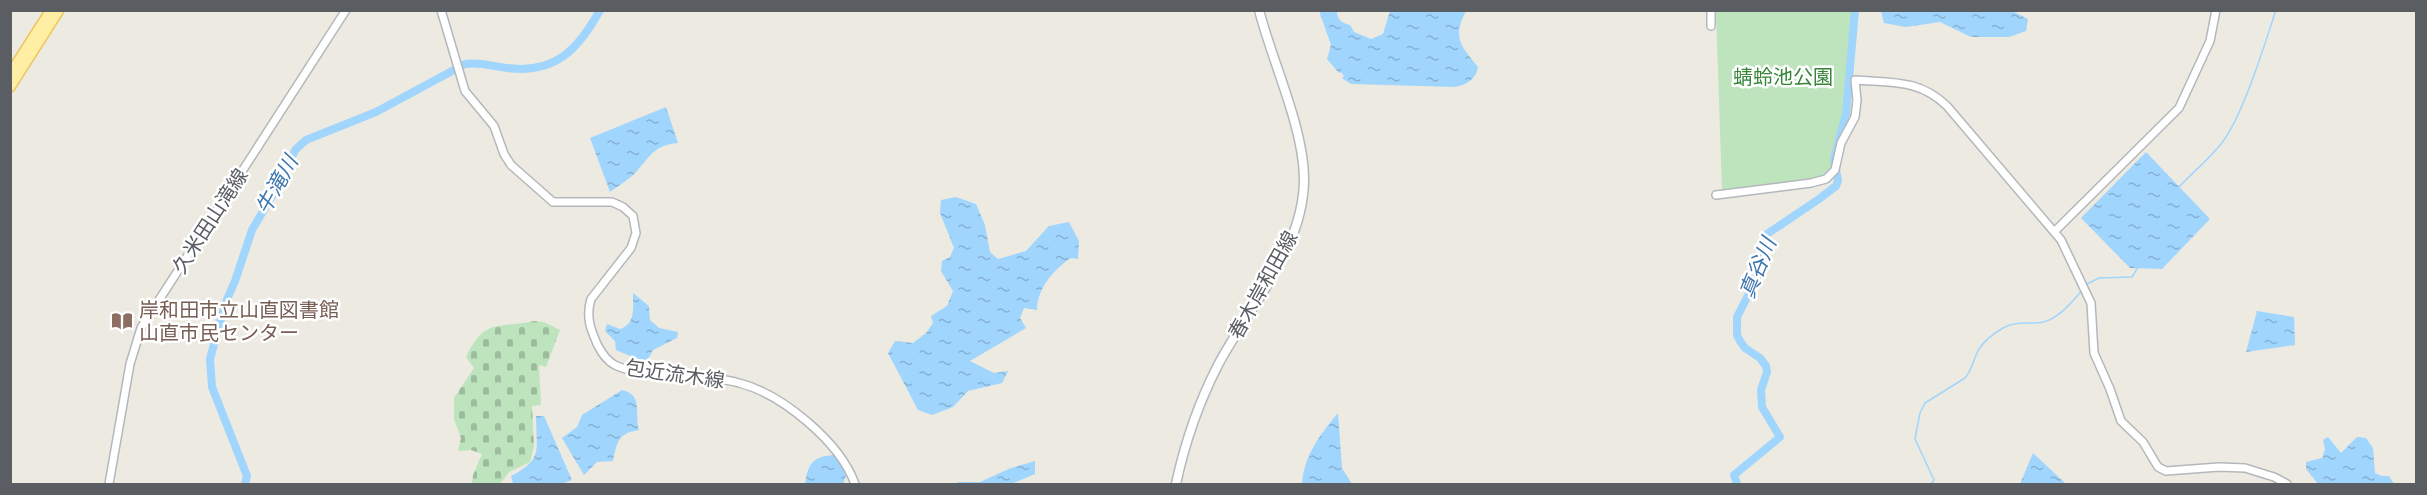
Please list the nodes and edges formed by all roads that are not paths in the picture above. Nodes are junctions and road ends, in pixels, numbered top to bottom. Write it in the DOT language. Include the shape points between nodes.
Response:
graph roads {
  1 [pos="51,10"];
  2 [pos="59,10"];
  3 [pos="346,10"];
  4 [pos="441,10"];
  5 [pos="1259,10"];
  6 [pos="1711,10"];
  7 [pos="2216,10"];
  8 [pos="1711,26"];
  9 [pos="11,81"];
  10 [pos="1716,195"];
  11 [pos="2055,231"];
  12 [pos="109,484"];
  13 [pos="855,484"];
  14 [pos="1176,484"];
  15 [pos="2287,484"];
  1 -- 9 [label="main road"];
  2 -- 9 [label="main road"];
  3 -- 12 [label="street, 久米田山滝線" via="141,328 130,364"];
  4 -- 13 [label="street, 包近流木線" via="465,91 494,126 507,160 553,202 612,202 633,216 634,241 591,299 588,310 596,343 607,359 616,366 644,372 752,387 795,410 844,459"];
  5 -- 14 [label="main road, 春木岸和田線" via="1299,141 1304,177 1300,210 1280,259 1197,408"];
  6 -- 8 [label="street"];
  7 -- 11 [label="street" via="2210,41 2179,108"];
  10 -- 11 [label="street" via="1826,179 1835,170 1841,143 1855,117 1855,80 1905,82 1931,92 1947,106"];
  11 -- 15 [label="street" via="2091,303 2094,352 2121,421 2143,442 2158,467 2166,471 2246,468"];
}
